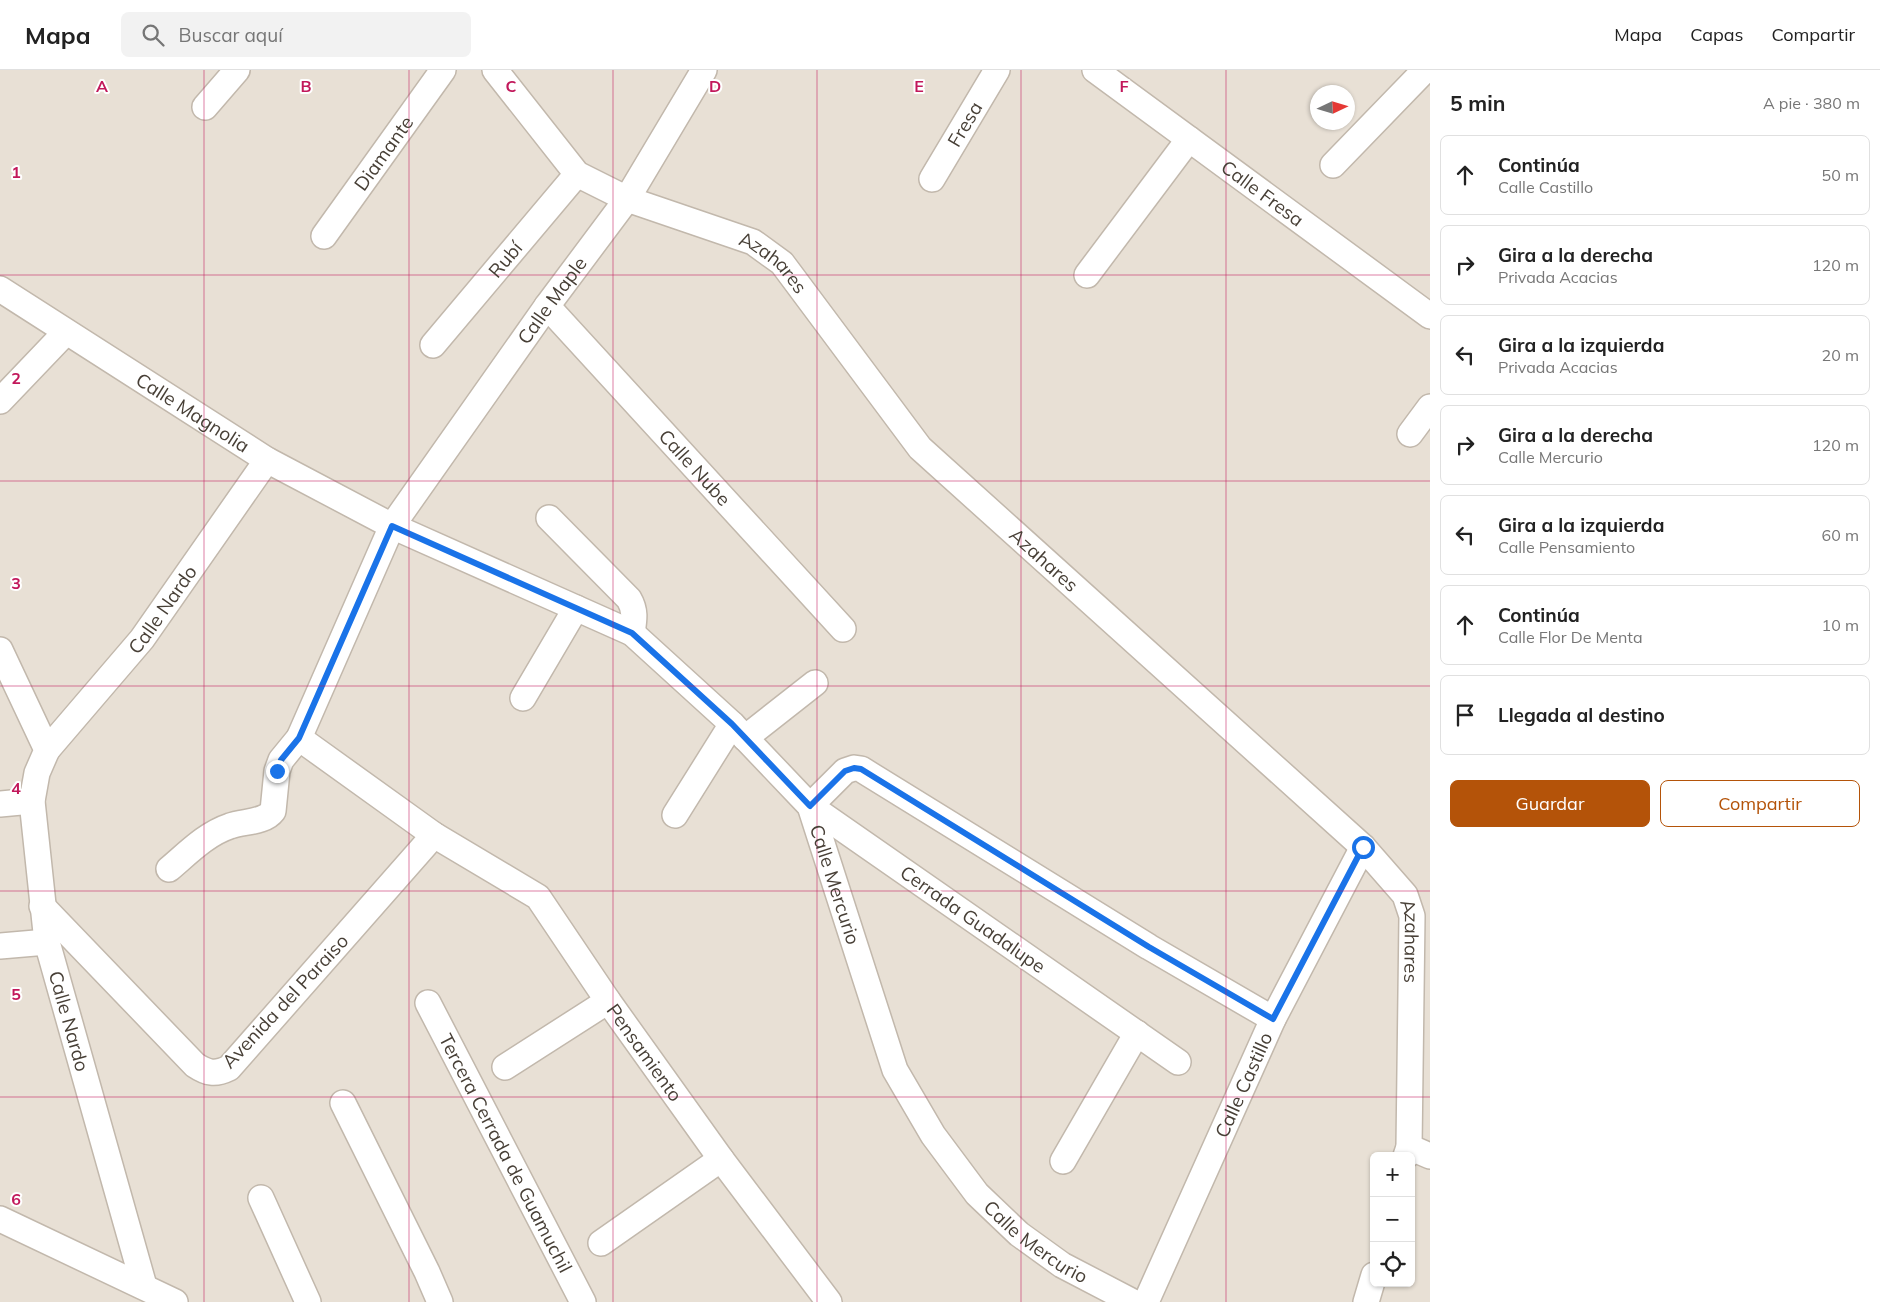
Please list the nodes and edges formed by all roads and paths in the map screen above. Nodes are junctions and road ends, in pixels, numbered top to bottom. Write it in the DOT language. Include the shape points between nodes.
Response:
graph roads {
  1 [pos="237,70"];
  2 [pos="443,70"];
  3 [pos="495,70"];
  4 [pos="704,70"];
  5 [pos="997,70"];
  6 [pos="1095,70"];
  7 [pos="1425,70"];
  8 [pos="205,107"];
  9 [pos="1189,139"];
  10 [pos="1333,165"];
  11 [pos="577,174"];
  12 [pos="932,179"];
  13 [pos="627,198"];
  14 [pos="324,236"];
  15 [pos="1087,275"];
  16 [pos="0,289"];
  17 [pos="547,306"];
  18 [pos="1430,316"];
  19 [pos="66,332"];
  20 [pos="434,345"];
  21 [pos="0,401"];
  22 [pos="1430,407"];
  23 [pos="1410,434"];
  24 [pos="267,460"];
  25 [pos="549,518"];
  26 [pos="392,526"];
  27 [pos="576,608"];
  28 [pos="844,629"];
  29 [pos="632,633"];
  30 [pos="0,650"];
  31 [pos="815,683"];
  32 [pos="523,698"];
  33 [pos="738,730"];
  34 [pos="299,738"];
  35 [pos="47,750"];
  36 [pos="32,801"];
  37 [pos="0,804"];
  38 [pos="810,806"];
  39 [pos="675,815"];
  40 [pos="434,835"];
  41 [pos="1363,847"];
  42 [pos="169,869"];
  43 [pos="42,906"];
  44 [pos="47,942"];
  45 [pos="0,946"];
  46 [pos="608,1001"];
  47 [pos="428,1003"];
  48 [pos="1273,1019"];
  49 [pos="1137,1033"];
  50 [pos="1178,1062"];
  51 [pos="505,1067"];
  52 [pos="343,1103"];
  53 [pos="1415,1152"];
  54 [pos="720,1158"];
  55 [pos="1063,1161"];
  56 [pos="262,1198"];
  57 [pos="0,1219"];
  58 [pos="601,1243"];
  59 [pos="144,1286"];
  60 [pos="1370,1287"];
  61 [pos="175,1302"];
  62 [pos="308,1302"];
  63 [pos="440,1302"];
  64 [pos="583,1302"];
  65 [pos="829,1302"];
  66 [pos="1133,1302"];
  67 [pos="1146,1302"];
  68 [pos="1366,1302"];
  1 -- 8 [label="street"];
  2 -- 14 [label="street, Diamante"];
  3 -- 11 [label="street, Azahares"];
  4 -- 13 [label="street, Calle Maple"];
  5 -- 12 [label="street, Fresa"];
  6 -- 9 [label="street, Calle Fresa"];
  7 -- 10 [label="street"];
  9 -- 15 [label="street"];
  9 -- 18 [label="street, Calle Fresa"];
  11 -- 13 [label="street, Azahares"];
  11 -- 20 [label="street, Rubí"];
  13 -- 17 [label="street, Calle Maple"];
  13 -- 41 [label="street, Azahares" via="753,242 782,264 920,448"];
  16 -- 19 [label="street, Calle Magnolia"];
  17 -- 26 [label="street, Calle Maple"];
  17 -- 28 [label="street, Calle Nube"];
  19 -- 21 [label="street"];
  19 -- 24 [label="street, Calle Magnolia"];
  22 -- 23 [label="street"];
  24 -- 26 [label="street, Calle Magnolia"];
  24 -- 35 [label="street, Calle Nardo" via="142,639"];
  25 -- 29 [label="street" via="629,599 635,617"];
  26 -- 27 [label="street, Calle Mercurio"];
  26 -- 34 [label="street, Calle Maple"];
  27 -- 29 [label="street, Calle Mercurio"];
  27 -- 32 [label="street"];
  29 -- 33 [label="street, Calle Mercurio"];
  30 -- 35 [label="street"];
  31 -- 33 [label="street"];
  33 -- 38 [label="street, Calle Mercurio"];
  33 -- 39 [label="street"];
  34 -- 40 [label="street, Pensamiento"];
  34 -- 42 [label="street, Calle Maple" via="281,760 270,815 210,834"];
  35 -- 36 [label="street, Calle Nardo" via="37,773"];
  36 -- 37 [label="street"];
  36 -- 43 [label="street, Calle Nardo"];
  38 -- 48 [label="street" via="845,771 861,769 1149,947"];
  38 -- 49 [label="street, Cerrada Guadalupe"];
  38 -- 66 [label="street, Calle Mercurio" via="895,1070 933,1135 977,1194 1019,1234 1062,1265"];
  40 -- 43 [label="street, Avenida del Paraiso" via="229,1068 221,1072 212,1073 195,1065"];
  40 -- 46 [label="street, Pensamiento" via="538,898"];
  41 -- 48 [label="street, Calle Castillo"];
  41 -- 53 [label="street, Azahares" via="1405,895 1412,916"];
  43 -- 44 [label="street, Calle Nardo"];
  44 -- 45 [label="street"];
  44 -- 59 [label="street, Calle Nardo"];
  46 -- 51 [label="street"];
  46 -- 54 [label="street, Pensamiento"];
  47 -- 64 [label="street, Tercera Cerrada de Guamuchil"];
  48 -- 67 [label="street, Calle Castillo"];
  49 -- 50 [label="street, Cerrada Guadalupe"];
  49 -- 55 [label="street"];
  52 -- 63 [label="street"];
  54 -- 58 [label="street"];
  54 -- 65 [label="street, Pensamiento"];
  56 -- 62 [label="street"];
  57 -- 59 [label="street"];
  59 -- 61 [label="street"];
  60 -- 68 [label="street"];
}
